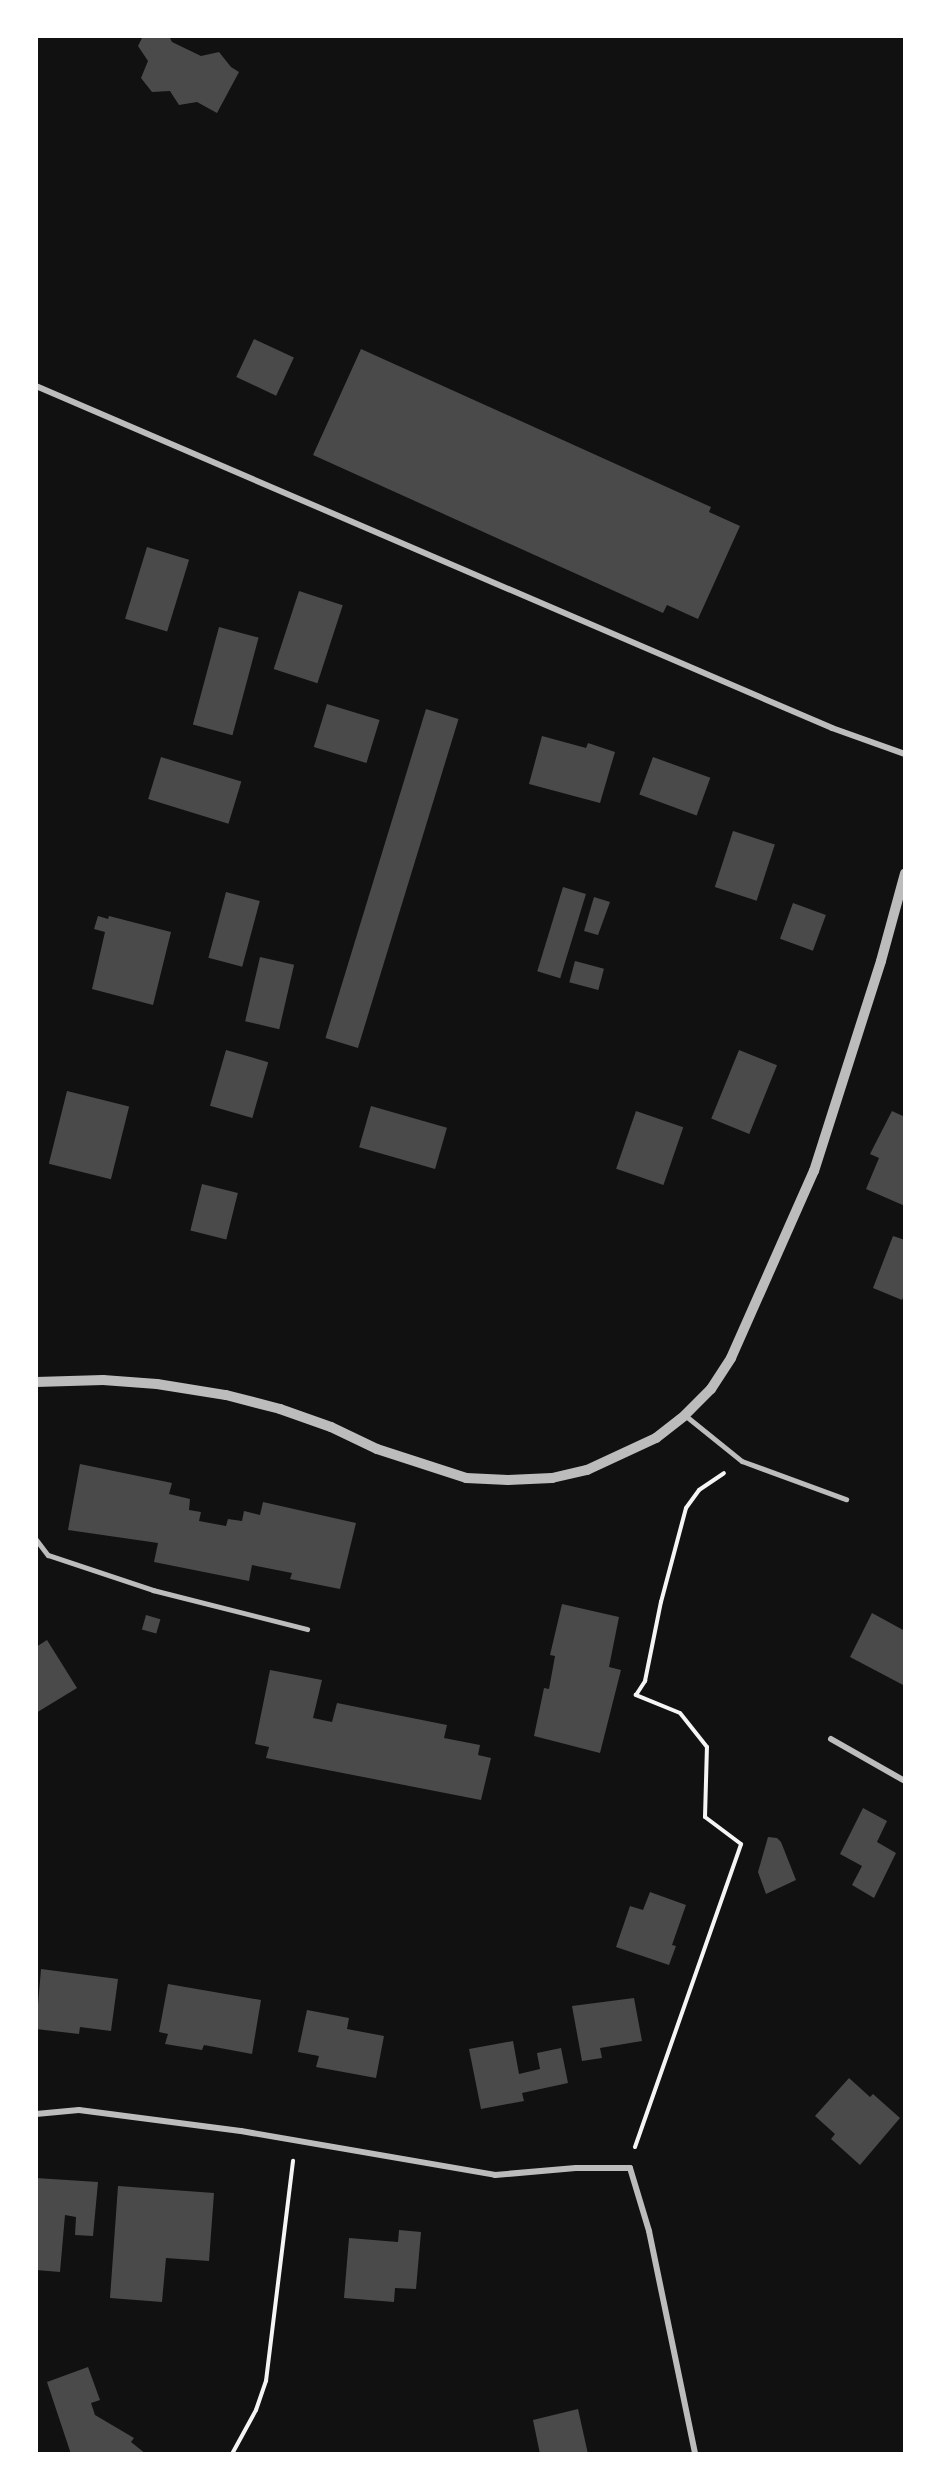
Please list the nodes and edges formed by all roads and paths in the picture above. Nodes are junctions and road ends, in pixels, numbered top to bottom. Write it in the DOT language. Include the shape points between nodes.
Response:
graph roads {
  1 [pos="36,386"];
  2 [pos="905,754"];
  3 [pos="905,873"];
  4 [pos="36,1382"];
  5 [pos="686,1415"];
  6 [pos="742,1461"];
  7 [pos="846,1498"];
  8 [pos="36,1539"];
  9 [pos="307,1629"];
  10 [pos="831,1739"];
  11 [pos="905,1781"];
  12 [pos="36,2114"];
  13 [pos="296,2141"];
  14 [pos="630,2169"];
  15 [pos="232,2454"];
  16 [pos="695,2454"];
  1 -- 2 [label="street" via="832,728"];
  3 -- 5 [label="street" via="814,1170 730,1358 711,1389"];
  4 -- 5 [label="street" via="103,1380 226,1395 279,1409 377,1449 466,1478 552,1478 587,1470 656,1438"];
  5 -- 6 [label="lane"];
  6 -- 7 [label="lane"];
  6 -- 14 [label="path" via="690,1499 661,1602 645,1681 636,1695 681,1713 706,1747 705,1817 741,1844 638,2134"];
  8 -- 9 [label="lane" via="48,1556 153,1590"];
  10 -- 11 [label="street"];
  12 -- 13 [label="street" via="79,2110"];
  13 -- 14 [label="street" via="495,2175 576,2168"];
  13 -- 15 [label="path" via="266,2381 256,2410"];
  14 -- 16 [label="street" via="649,2230"];
}
